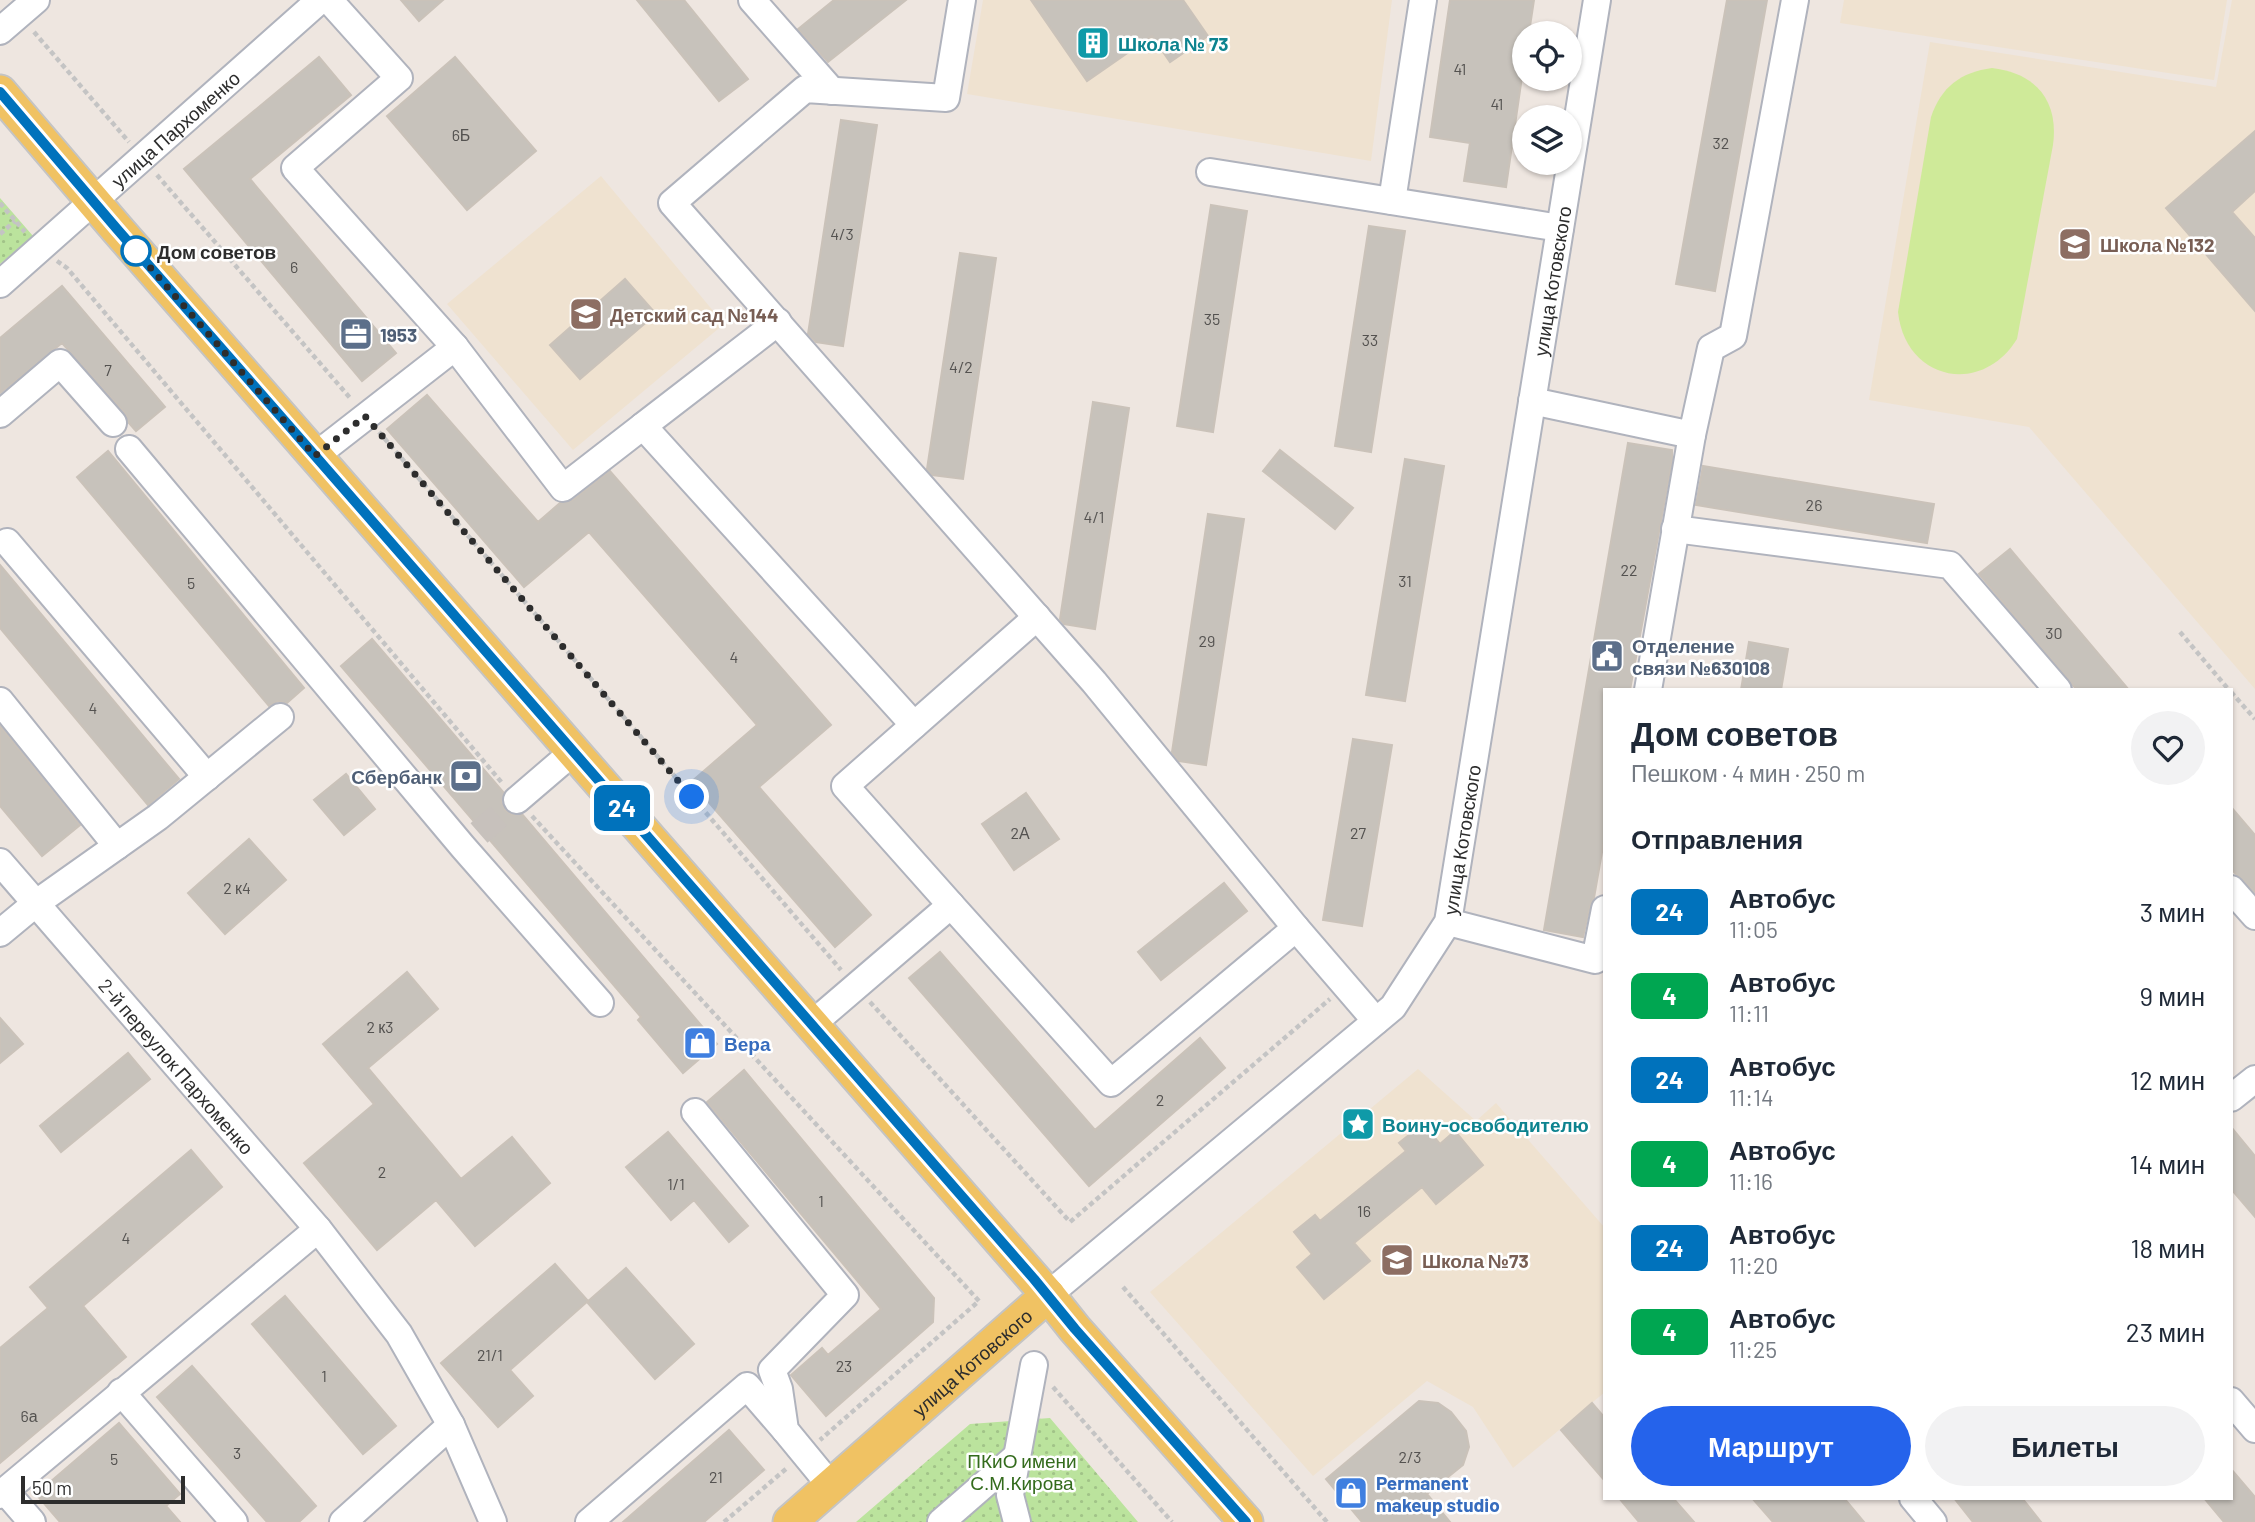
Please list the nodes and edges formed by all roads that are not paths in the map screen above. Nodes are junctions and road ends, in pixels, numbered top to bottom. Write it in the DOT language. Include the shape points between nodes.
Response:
graph roads {
  1 [pos="320,0"];
  2 [pos="330,0"];
  3 [pos="752,0"];
  4 [pos="962,0"];
  5 [pos="1423,0"];
  6 [pos="1597,0"];
  7 [pos="1795,0"];
  8 [pos="832,91"];
  9 [pos="0,92"];
  10 [pos="1210,172"];
  11 [pos="1392,201"];
  12 [pos="94,203"];
  13 [pos="1560,228"];
  14 [pos="0,284"];
  15 [pos="778,321"];
  16 [pos="455,347"];
  17 [pos="1532,401"];
  18 [pos="0,414"];
  19 [pos="113,423"];
  20 [pos="643,426"];
  21 [pos="1692,435"];
  22 [pos="129,449"];
  23 [pos="315,456"];
  24 [pos="1675,529"];
  25 [pos="7,542"];
  26 [pos="1037,617"];
  27 [pos="1648,688"];
  28 [pos="2056,688"];
  29 [pos="0,701"];
  30 [pos="280,717"];
  31 [pos="914,725"];
  32 [pos="573,752"];
  33 [pos="207,777"];
  34 [pos="517,800"];
  35 [pos="117,846"];
  36 [pos="0,862"];
  37 [pos="2233,891"];
  38 [pos="35,904"];
  39 [pos="951,905"];
  40 [pos="2255,916"];
  41 [pos="1448,922"];
  42 [pos="1296,928"];
  43 [pos="1603,931"];
  44 [pos="0,933"];
  45 [pos="1600,965"];
  46 [pos="600,1003"];
  47 [pos="1376,1021"];
  48 [pos="811,1025"];
  49 [pos="2255,1079"];
  50 [pos="2233,1096"];
  51 [pos="695,1112"];
  52 [pos="317,1228"];
  53 [pos="1048,1295"];
  54 [pos="1034,1365"];
  55 [pos="121,1392"];
  56 [pos="2233,1403"];
  57 [pos="451,1425"];
  58 [pos="2255,1429"];
  59 [pos="785,1430"];
  60 [pos="1017,1456"];
  61 [pos="831,1486"];
  62 [pos="2,1493"];
  63 [pos="1915,1500"];
  64 [pos="32,1522"];
  65 [pos="234,1522"];
  66 [pos="343,1522"];
  67 [pos="493,1522"];
  68 [pos="589,1522"];
  69 [pos="790,1522"];
  70 [pos="941,1522"];
  71 [pos="1017,1522"];
  72 [pos="1246,1522"];
  73 [pos="1933,1522"];
  1 -- 12 [label="street, улица Пархоменко"];
  2 -- 16 [label="street" via="399,78 295,168"];
  3 -- 8 [label="street"];
  4 -- 8 [label="street" via="946,99"];
  5 -- 11 [label="street"];
  6 -- 13 [label="street, улица Котовского"];
  7 -- 21 [label="street" via="1733,336 1711,348"];
  8 -- 15 [label="street" via="805,89 672,203"];
  9 -- 12 [label="main road"];
  10 -- 11 [label="street"];
  11 -- 13 [label="street"];
  12 -- 14 [label="street, улица Пархоменко"];
  12 -- 23 [label="main road"];
  13 -- 17 [label="street, улица Котовского"];
  15 -- 20 [label="street"];
  15 -- 26 [label="street"];
  16 -- 20 [label="street" via="563,488"];
  16 -- 23 [label="street"];
  17 -- 21 [label="street"];
  17 -- 41 [label="street, улица Котовского"];
  18 -- 19 [label="street" via="60,363"];
  20 -- 31 [label="street"];
  21 -- 24 [label="street"];
  22 -- 46 [label="street" via="471,840"];
  23 -- 32 [label="main road"];
  24 -- 27 [label="street"];
  24 -- 28 [label="street" via="1950,565"];
  25 -- 33 [label="street"];
  26 -- 31 [label="street"];
  26 -- 42 [label="street"];
  29 -- 35 [label="street"];
  30 -- 33 [label="street"];
  31 -- 39 [label="street" via="845,786"];
  32 -- 34 [label="street"];
  32 -- 48 [label="main road"];
  33 -- 35 [label="street"];
  35 -- 38 [label="street"];
  36 -- 38 [label="street, 2-й переулок Пархоменко"];
  37 -- 40 [label="street"];
  38 -- 44 [label="street"];
  38 -- 52 [label="street, 2-й переулок Пархоменко"];
  39 -- 42 [label="street" via="1111,1083"];
  39 -- 48 [label="street"];
  41 -- 45 [label="street"];
  41 -- 47 [label="street, улица Котовского" via="1393,1007"];
  42 -- 47 [label="street"];
  43 -- 45 [label="street"];
  47 -- 53 [label="street, улица Котовского"];
  48 -- 53 [label="main road"];
  49 -- 50 [label="street"];
  51 -- 59 [label="street" via="845,1294 772,1370"];
  52 -- 55 [label="street"];
  52 -- 57 [label="street, 2-й переулок Пархоменко" via="399,1334"];
  53 -- 61 [label="main road, улица Котовского"];
  53 -- 72 [label="main road"];
  54 -- 60 [label="street"];
  55 -- 62 [label="street"];
  55 -- 65 [label="street"];
  56 -- 58 [label="street"];
  57 -- 66 [label="street"];
  57 -- 67 [label="street, 2-й переулок Пархоменко"];
  59 -- 61 [label="street"];
  59 -- 68 [label="street" via="747,1386"];
  60 -- 70 [label="street"];
  60 -- 71 [label="street" via="1010,1495"];
  61 -- 69 [label="main road, улица Котовского"];
  62 -- 64 [label="street"];
  63 -- 73 [label="street"];
}
